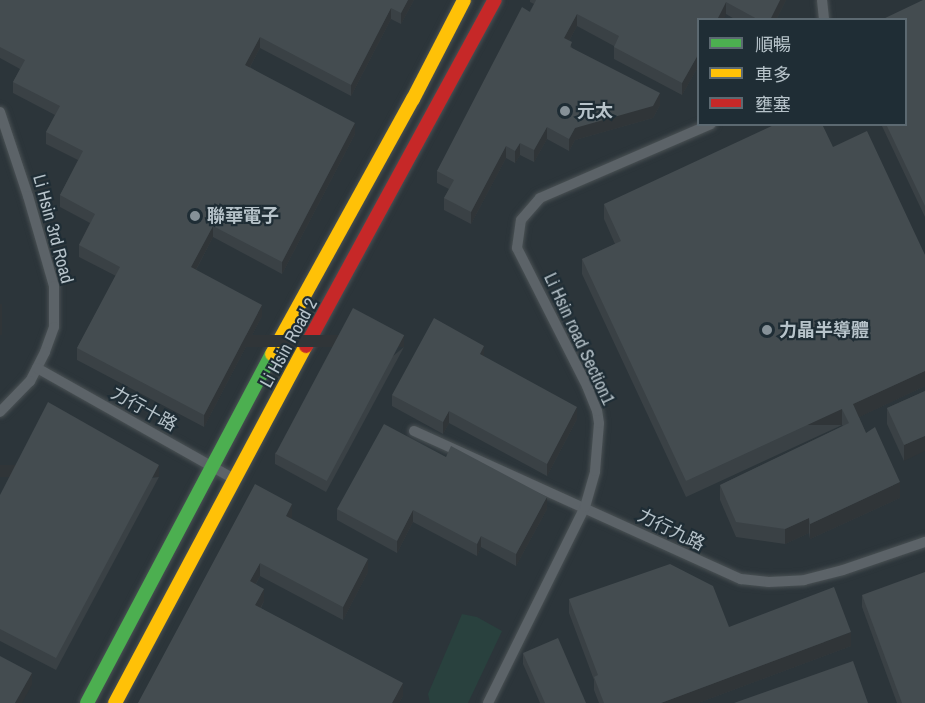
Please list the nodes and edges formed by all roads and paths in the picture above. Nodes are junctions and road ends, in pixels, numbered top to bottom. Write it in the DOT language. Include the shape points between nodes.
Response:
graph roads {
  1 [pos="464,0"];
  2 [pos="495,0"];
  3 [pos="822,0"];
  4 [pos="824,18"];
  5 [pos="0,112"];
  6 [pos="706,126"];
  7 [pos="37,368"];
  8 [pos="0,412"];
  9 [pos="414,431"];
  10 [pos="212,465"];
  11 [pos="234,479"];
  12 [pos="585,507"];
  13 [pos="925,542"];
  14 [pos="87,703"];
  15 [pos="115,703"];
  16 [pos="488,703"];
  1 -- 10 [label="street, Li Hsin Road 2"];
  2 -- 11 [label="street, Li Hsin Road 2"];
  3 -- 4 [label="street"];
  5 -- 7 [label="street, Li Hsin 3rd Road" via="54,285 54,327"];
  6 -- 12 [label="street, Li Hsin road Section1" via="540,198 521,220 517,248 597,411 595,471"];
  7 -- 8 [label="street, Li Hsin 3rd Road" via="30,381"];
  7 -- 10 [label="street, 力行十路"];
  9 -- 12 [label="street, 力行九路"];
  10 -- 11 [label="street, 力行十路"];
  10 -- 14 [label="street, Li Hsin Road 2"];
  11 -- 15 [label="street, Li Hsin Road 2"];
  12 -- 13 [label="street, 力行九路" via="741,579 769,582 804,580"];
  12 -- 16 [label="street, Li Hsin road Section1"];
}
